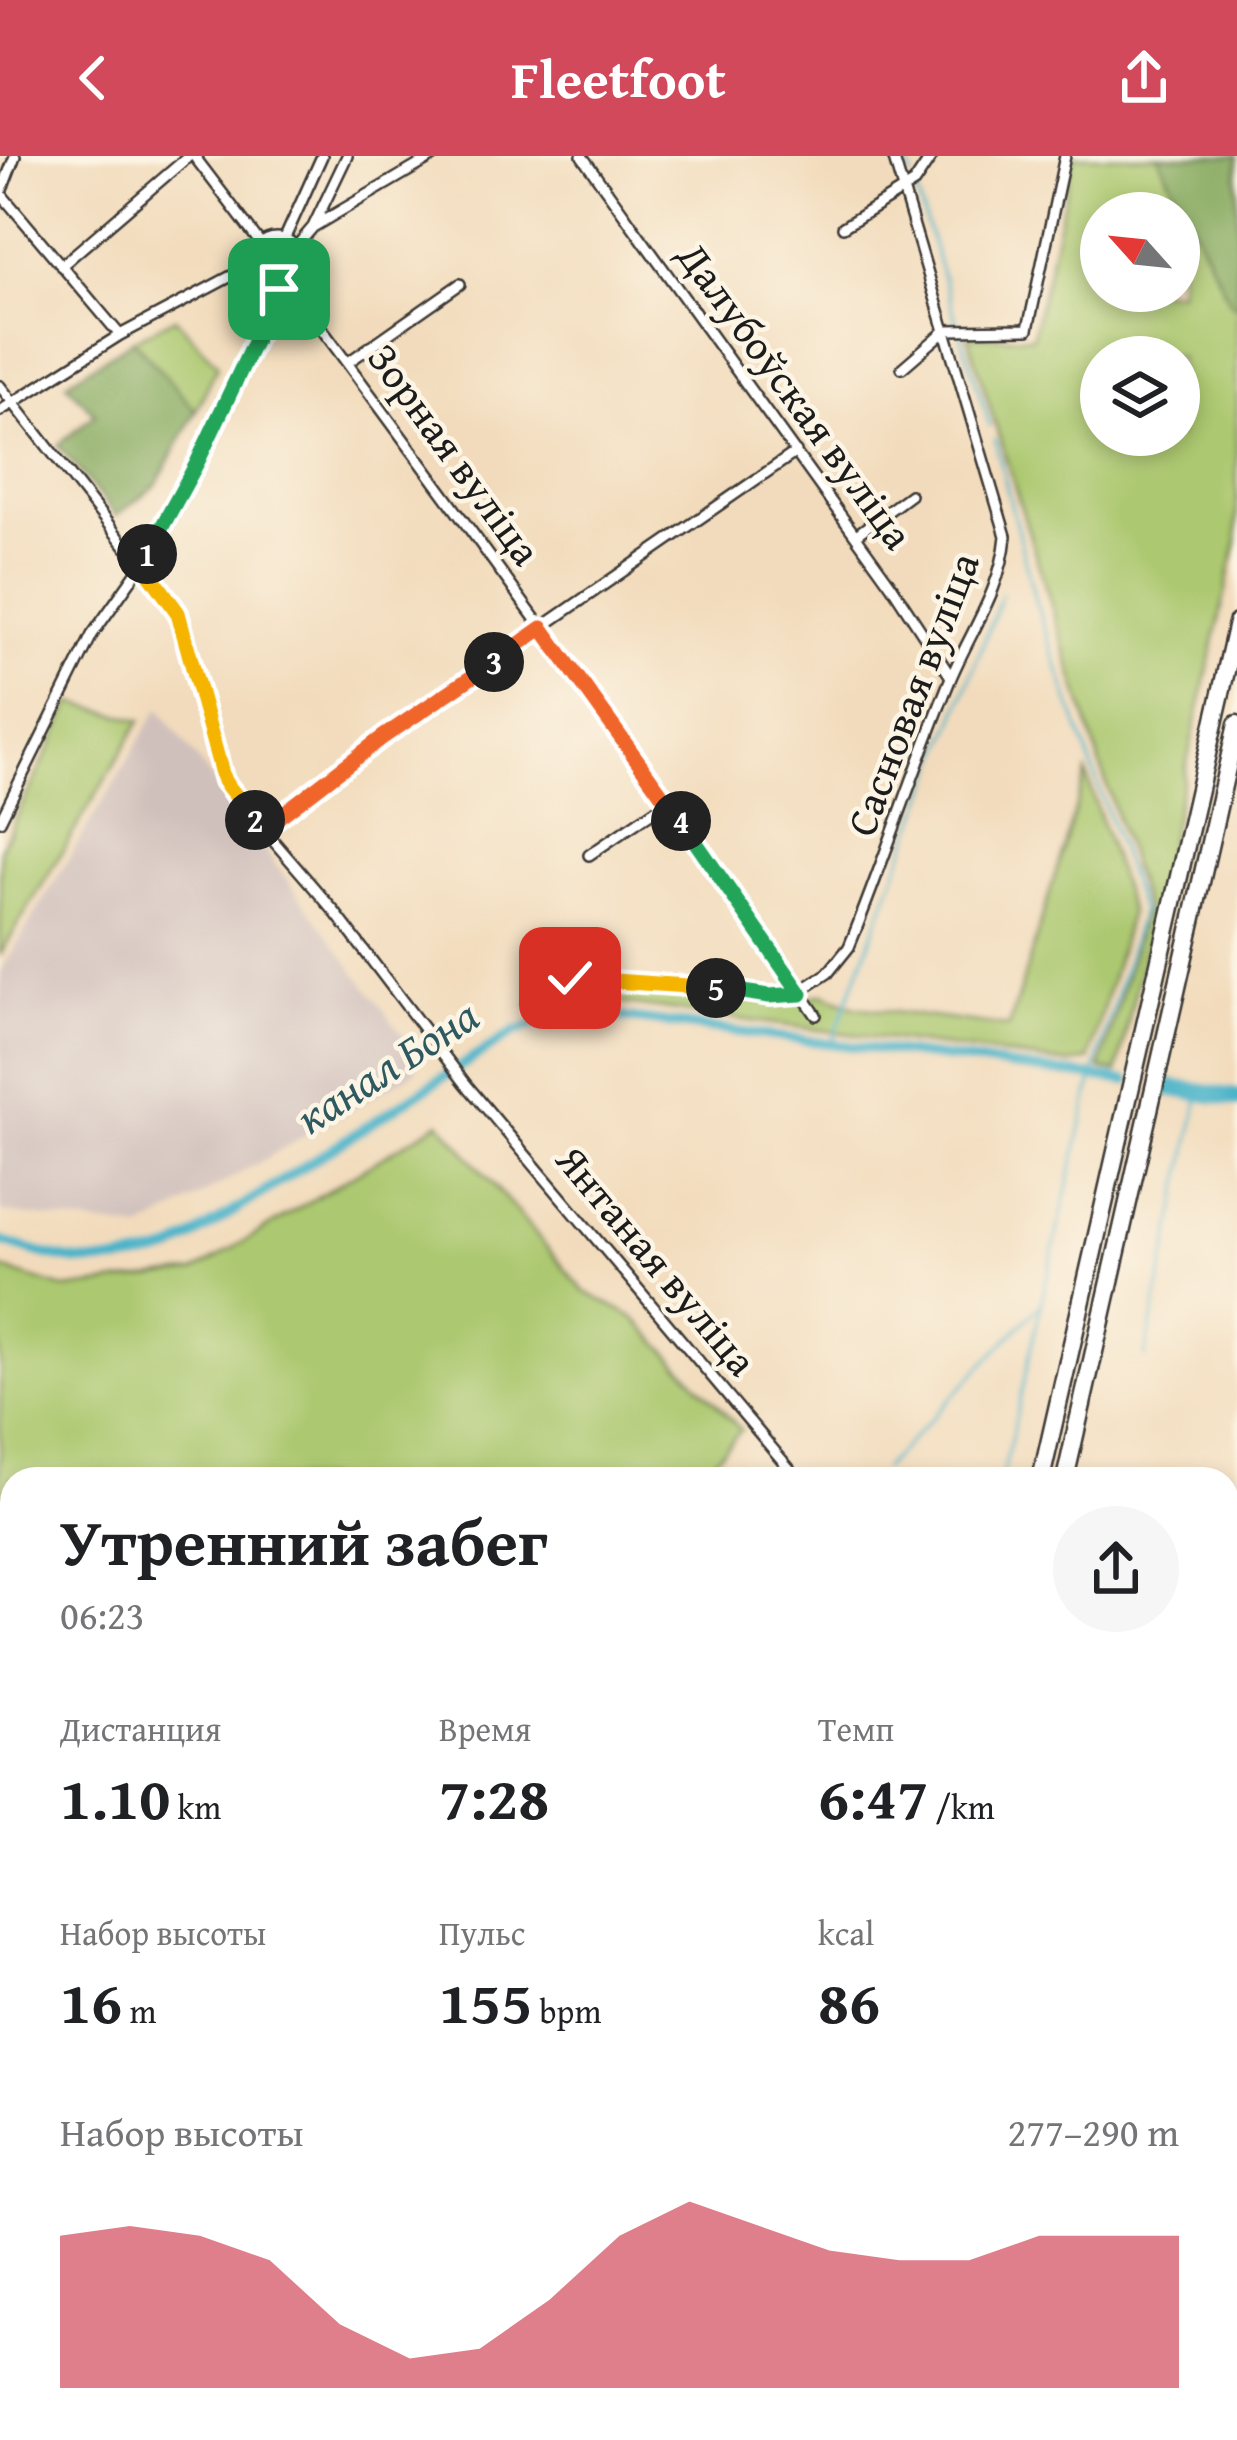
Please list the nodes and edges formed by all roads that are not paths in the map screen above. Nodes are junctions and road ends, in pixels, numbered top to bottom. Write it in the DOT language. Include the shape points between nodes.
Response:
graph roads {
  1 [pos="15,156"];
  2 [pos="192,156"];
  3 [pos="322,156"];
  4 [pos="346,156"];
  5 [pos="434,156"];
  6 [pos="582,156"];
  7 [pos="893,156"];
  8 [pos="932,156"];
  9 [pos="1065,156"];
  10 [pos="1,195"];
  11 [pos="313,227"];
  12 [pos="843,227"];
  13 [pos="284,240"];
  14 [pos="261,244"];
  15 [pos="296,247"];
  16 [pos="61,266"];
  17 [pos="252,266"];
  18 [pos="460,284"];
  19 [pos="284,287"];
  20 [pos="946,330"];
  21 [pos="120,334"];
  22 [pos="347,363"];
  23 [pos="902,368"];
  24 [pos="0,386"];
  25 [pos="14,404"];
  26 [pos="0,411"];
  27 [pos="796,452"];
  28 [pos="910,495"];
  29 [pos="856,535"];
  30 [pos="142,563"];
  31 [pos="1237,622"];
  32 [pos="542,628"];
  33 [pos="952,677"];
  34 [pos="1237,724"];
  35 [pos="667,802"];
  36 [pos="0,821"];
  37 [pos="263,829"];
  38 [pos="590,855"];
  39 [pos="570,978"];
  40 [pos="801,994"];
  41 [pos="816,1015"];
  42 [pos="788,1467"];
  43 [pos="1044,1467"];
  44 [pos="1068,1467"];
  1 -- 10 [label="street"];
  2 -- 14 [label="street"];
  2 -- 16 [label="street"];
  3 -- 13 [label="street"];
  4 -- 11 [label="street"];
  5 -- 11 [label="street"];
  6 -- 27 [label="street, Далубоўская вуліца"];
  7 -- 20 [label="street, Сасновая вуліца"];
  8 -- 12 [label="street" via="914,184"];
  9 -- 20 [label="street" via="1028,329"];
  10 -- 16 [label="street"];
  11 -- 15 [label="street"];
  13 -- 14 [label="street"];
  13 -- 15 [label="street"];
  14 -- 17 [label="street"];
  15 -- 19 [label="street" via="300,271"];
  16 -- 21 [label="street"];
  17 -- 19 [label="street, Зорная вуліца" via="260,283"];
  17 -- 21 [label="street"];
  18 -- 22 [label="street"];
  19 -- 22 [label="street, Зорная вуліца"];
  19 -- 30 [label="street"];
  20 -- 23 [label="street"];
  20 -- 33 [label="street, Сасновая вуліца" via="1006,536 993,596"];
  21 -- 25 [label="street"];
  22 -- 32 [label="street, Зорная вуліца"];
  24 -- 25 [label="street, Янтаная вуліца"];
  25 -- 26 [label="street"];
  25 -- 30 [label="street, Янтаная вуліца"];
  27 -- 29 [label="street, Далубоўская вуліца"];
  27 -- 32 [label="street"];
  28 -- 29 [label="street"];
  29 -- 33 [label="street, Далубоўская вуліца"];
  30 -- 36 [label="street" via="92,635"];
  30 -- 37 [label="street, Янтаная вуліца" via="178,613 224,781"];
  31 -- 43 [label="highway"];
  32 -- 35 [label="street, Зорная вуліца"];
  32 -- 37 [label="street"];
  33 -- 40 [label="street, Сасновая вуліца" via="849,947"];
  34 -- 44 [label="highway"];
  35 -- 38 [label="street"];
  35 -- 40 [label="street, Зорная вуліца"];
  37 -- 42 [label="street, Янтаная вуліца"];
  39 -- 40 [label="street"];
  40 -- 41 [label="street, Зорная вуліца"];
}
